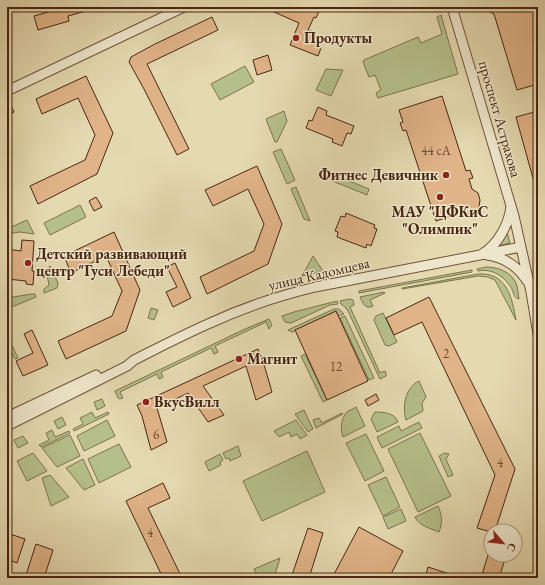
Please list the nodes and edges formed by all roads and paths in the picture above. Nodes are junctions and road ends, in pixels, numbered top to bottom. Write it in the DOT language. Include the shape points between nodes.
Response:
graph roads {
  1 [pos="184,7"];
  2 [pos="452,7"];
  3 [pos="7,91"];
  4 [pos="511,204"];
  5 [pos="522,247"];
  6 [pos="479,255"];
  7 [pos="530,285"];
  8 [pos="538,334"];
  9 [pos="134,360"];
  10 [pos="7,417"];
  11 [pos="7,426"];
  1 -- 3 [label="street"];
  2 -- 4 [label="street, проспект Астрахова"];
  4 -- 5 [label="street, проспект Астрахова"];
  4 -- 6 [label="street" via="509,217 500,236 490,248"];
  5 -- 6 [label="street, улица Кадомцева"];
  5 -- 7 [label="street, проспект Астрахова"];
  6 -- 7 [label="street" via="492,256 510,264"];
  6 -- 9 [label="street, улица Кадомцева" via="298,291 209,323"];
  7 -- 8 [label="street, проспект Астрахова"];
  9 -- 10 [label="street, улица Кадомцева" via="125,361"];
  9 -- 11 [label="street, улица Кадомцева" via="127,366"];
}
